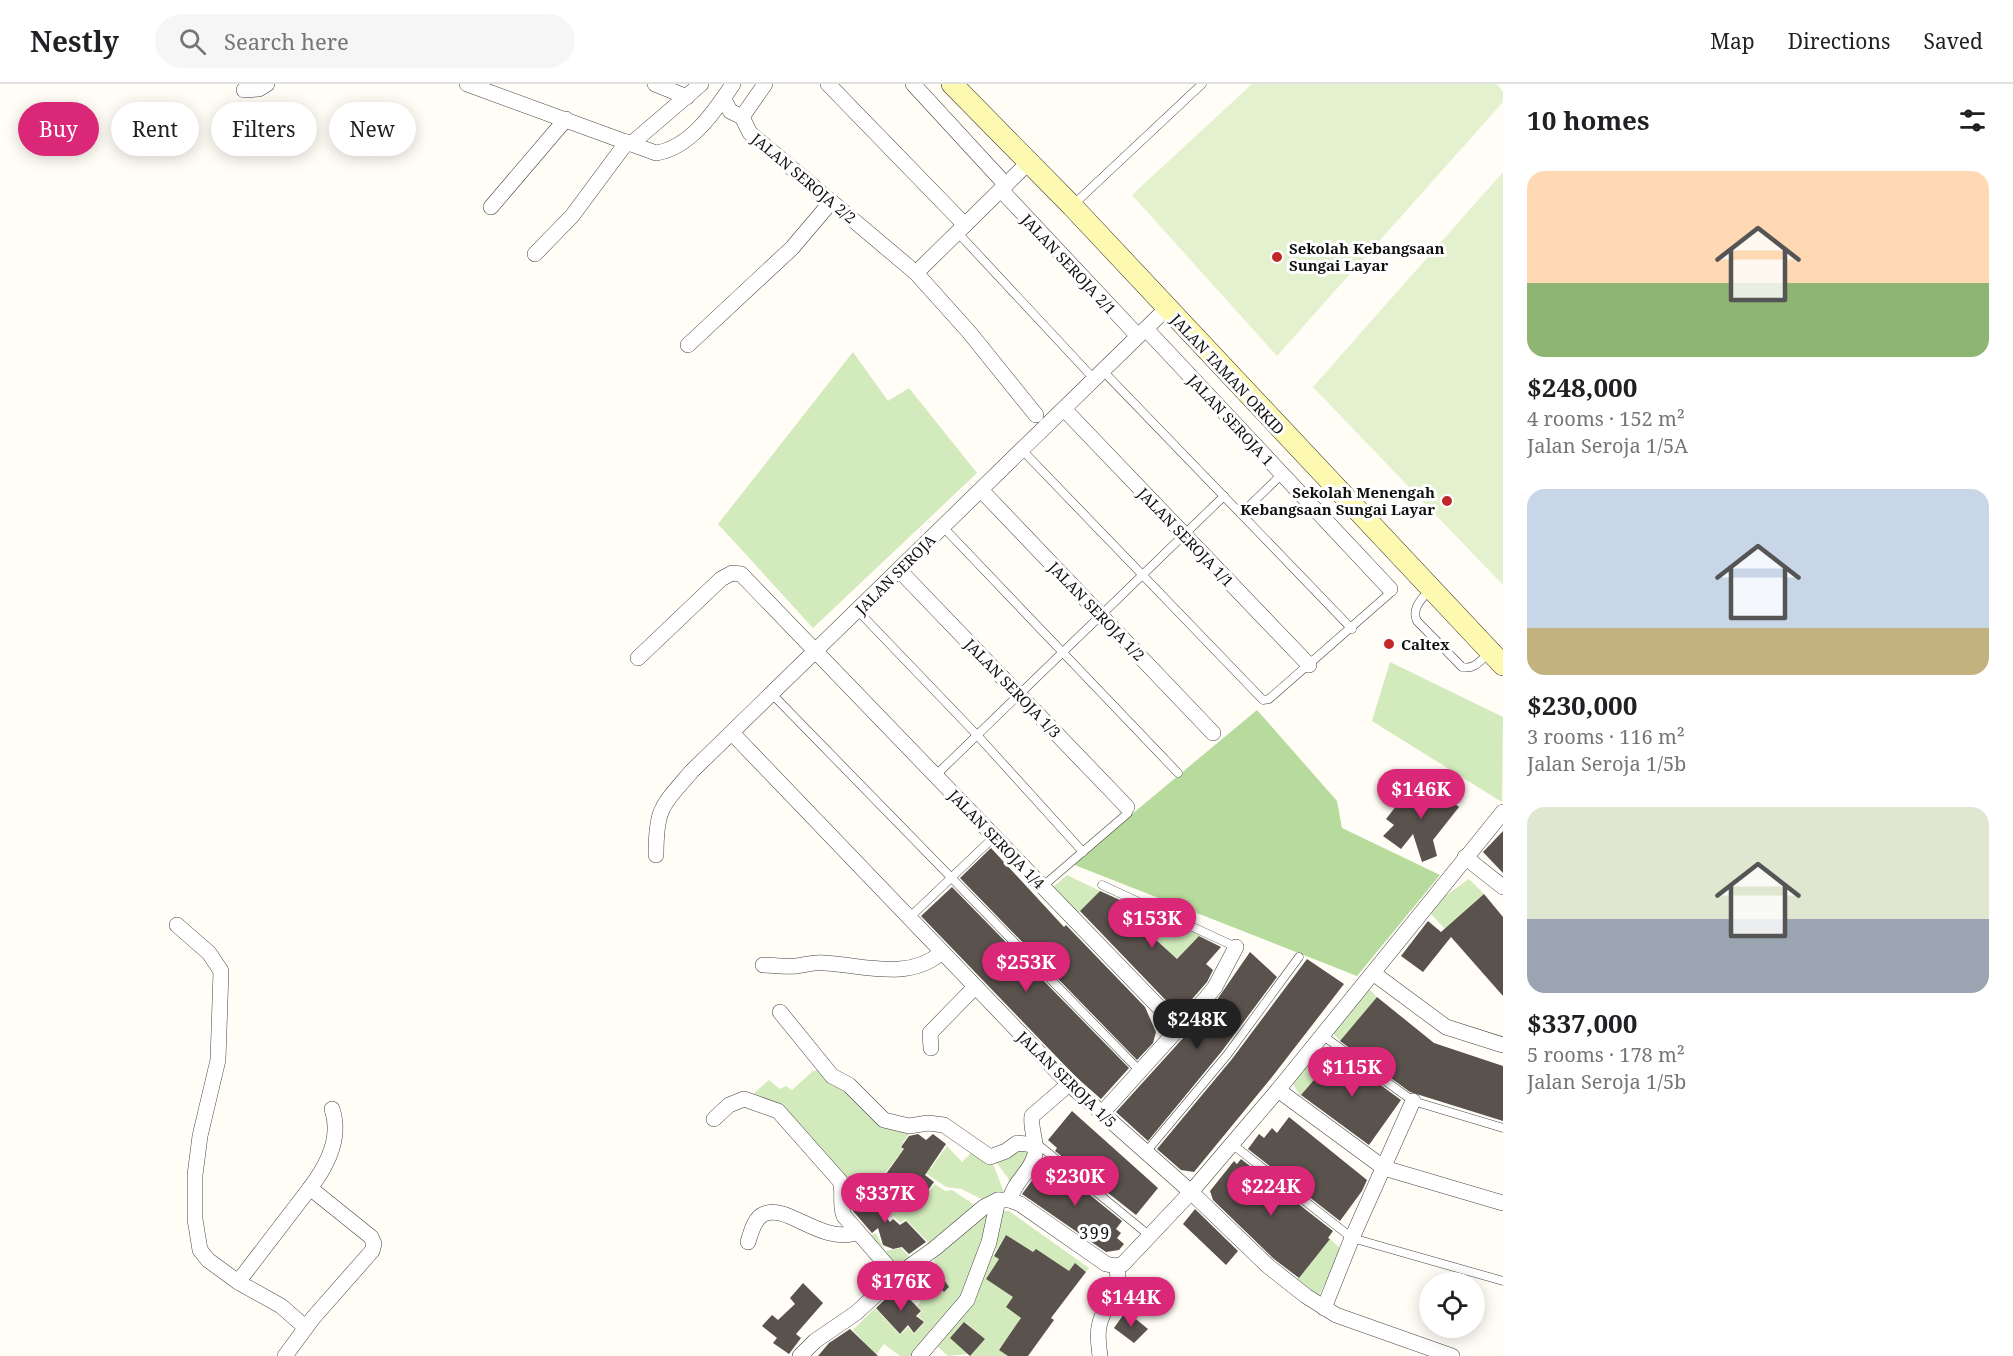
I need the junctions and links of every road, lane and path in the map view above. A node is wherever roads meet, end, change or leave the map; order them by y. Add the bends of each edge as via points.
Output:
1 (267, 84) edge
2 (655, 84) edge
3 (700, 84) edge
4 (765, 84) edge
5 (828, 84) edge
6 (913, 84) edge
7 (952, 84) edge
8 (1202, 84) edge
9 (478, 86) edge
10 (244, 90) dead end
11 (726, 90) edge
12 (687, 97) junction
13 (742, 117) junction
14 (566, 119) junction
15 (629, 143) junction
16 (1028, 163) junction
17 (1004, 188) junction
18 (831, 202) junction
19 (1072, 206) junction
20 (491, 207) dead end
21 (962, 229) junction
22 (536, 254) dead end
23 (916, 273) junction
24 (1166, 309) junction
25 (1142, 333) junction
26 (688, 345) dead end
27 (1099, 375) junction
28 (1064, 410) junction
29 (1036, 415) dead end
30 (1022, 450) junction
31 (1282, 474) junction
32 (981, 490) junction
33 (1224, 496) junction
34 (1241, 514) junction
35 (943, 527) junction
36 (1184, 535) junction
37 (899, 570) junction
38 (1143, 575) junction
39 (1390, 589) joint
40 (1431, 589) junction
41 (858, 611) junction
42 (1101, 615) junction
43 (1352, 629) junction
44 (816, 651) junction
45 (1062, 652) junction
46 (638, 658) dead end
47 (1496, 658) edge
48 (1309, 665) junction
49 (772, 694) junction
50 (1020, 694) junction
51 (732, 733) junction
52 (1213, 733) dead end
53 (977, 735) junction
54 (1178, 773) dead end
55 (936, 775) junction
56 (1127, 807) joint
57 (1503, 812) edge
58 (995, 836) junction
59 (1083, 852) junction
60 (656, 855) dead end
61 (1465, 857) junction
62 (951, 878) junction
63 (1102, 885) dead end
64 (1043, 886) junction
65 (1503, 887) edge
66 (909, 919) junction
67 (177, 925) dead end
68 (1236, 947) joint
69 (941, 952) junction
70 (1299, 957) dead end
71 (763, 964) dead end
72 (1373, 973) junction
73 (975, 987) junction
74 (780, 1012) dead end
75 (1179, 1028) junction
76 (1322, 1035) junction
77 (1503, 1045) edge
78 (931, 1048) dead end
79 (1139, 1070) junction
80 (1069, 1084) junction
81 (1278, 1090) junction
82 (1413, 1101) junction
83 (332, 1110) dead end
84 (1102, 1113) junction
85 (714, 1119) dead end
86 (1503, 1128) edge
87 (1035, 1143) junction
88 (1232, 1144) junction
89 (1146, 1152) junction
90 (1384, 1168) junction
91 (310, 1188) junction
92 (1191, 1192) junction
93 (1004, 1200) junction
94 (1503, 1203) edge
95 (858, 1232) junction
96 (1150, 1236) junction
97 (1352, 1238) junction
98 (748, 1242) dead end
99 (1116, 1266) junction
100 (896, 1276) junction
101 (1503, 1281) edge
102 (238, 1282) junction
103 (1324, 1308) junction
104 (305, 1327) junction
105 (285, 1356) edge
106 (800, 1356) edge
107 (919, 1356) edge
108 (1100, 1356) edge
109 (1452, 1356) edge

1 - 10 street
2 - 12 street
3 - 12 street
4 - 13 street
5 - 21 street
6 - 17 street, JALAN SEROJA 2/1
7 - 16 main road, JALAN TAMAN ORKID
8 - 19 lane
9 - 14 street, JALAN SEROJA 2/2
11 - 13 street, JALAN SEROJA 2/2 via 730,111
11 - 15 street, JALAN SEROJA 2/2 via 691,134 667,151 656,153
12 - 15 street
13 - 18 street, JALAN SEROJA 2/2 via 750,134
14 - 15 street, JALAN SEROJA 2/2
14 - 20 street
15 - 22 street via 572,216
16 - 17 street
16 - 19 main road, JALAN TAMAN ORKID
17 - 21 street
17 - 25 street, JALAN SEROJA 2/1
18 - 23 street, JALAN SEROJA 2/2
18 - 26 street via 792,248
19 - 24 main road, JALAN TAMAN ORKID
21 - 23 street
21 - 27 lane
23 - 29 street, JALAN SEROJA 2/2
24 - 25 street, JALAN SEROJA
24 - 40 main road, JALAN TAMAN ORKID
25 - 27 street, JALAN SEROJA
25 - 31 street, JALAN SEROJA 1
27 - 28 street, JALAN SEROJA
27 - 33 lane
28 - 30 street, JALAN SEROJA
28 - 36 street, JALAN SEROJA 1/1
30 - 32 street, JALAN SEROJA
30 - 38 lane
31 - 34 lane
31 - 39 street, JALAN SEROJA 1
32 - 35 street, JALAN SEROJA
32 - 42 street, JALAN SEROJA 1/2
33 - 34 lane
33 - 36 lane
34 - 43 lane
35 - 37 street, JALAN SEROJA
35 - 45 lane
36 - 38 lane
36 - 48 street, JALAN SEROJA 1/1
37 - 41 street, JALAN SEROJA
37 - 50 street, JALAN SEROJA 1/3
38 - 42 lane
38 - 48 lane via 1263,700
39 - 43 lane
40 - 47 main road, JALAN TAMAN ORKID
40 - 47 lane via 1415,608 1417,621 1462,667
41 - 44 street, JALAN SEROJA
41 - 53 lane
42 - 45 lane
42 - 52 street, JALAN SEROJA 1/2
43 - 48 lane
44 - 46 street, JALAN SEROJA 1/4 via 749,580 732,573
44 - 49 street, JALAN SEROJA
44 - 55 street, JALAN SEROJA 1/4
45 - 50 lane
45 - 54 lane
49 - 51 street, JALAN SEROJA
49 - 62 lane
50 - 53 lane
50 - 56 street, JALAN SEROJA 1/3
51 - 60 street, JALAN SEROJA via 692,771 661,810 656,825
51 - 66 street, JALAN SEROJA 1/5
53 - 55 lane
53 - 59 lane
55 - 58 street, JALAN SEROJA 1/4
56 - 59 lane via 1128,813
57 - 61 street
58 - 62 lane
58 - 64 street, JALAN SEROJA 1/4
59 - 64 lane
61 - 65 street
61 - 72 street
62 - 66 lane
62 - 79 lane
63 - 68 lane
64 - 75 street, JALAN SEROJA 1/4
66 - 69 street, JALAN SEROJA 1/5
67 - 102 street via 210,953 221,971 220,1043 196,1159 195,1219 203,1255
68 - 75 street via 1215,987
69 - 71 street via 929,963 905,969 823,963
69 - 73 street, JALAN SEROJA 1/5
70 - 89 lane via 1227,1055
72 - 76 street
72 - 77 street via 1446,1027
73 - 78 street via 930,1033
73 - 80 street, JALAN SEROJA 1/5
74 - 87 street via 832,1076 849,1085 884,1120 909,1126 944,1125 990,1157 1017,1143
75 - 79 street
76 - 81 street
76 - 82 lane
79 - 84 street
80 - 84 street, JALAN SEROJA 1/5
80 - 87 street via 1032,1116
81 - 88 street
81 - 90 street
82 - 86 lane
82 - 90 street
83 - 91 street via 334,1145
84 - 89 street, JALAN SEROJA 1/5
85 - 95 street via 729,1105 744,1099 778,1111 840,1180 841,1209
87 - 93 street via 1032,1162
87 - 96 lane
88 - 92 street
88 - 97 lane
89 - 92 street, JALAN SEROJA 1/5
90 - 94 street
90 - 97 street
91 - 102 street
91 - 104 street via 371,1237 374,1245
92 - 96 street
92 - 103 street, JALAN SEROJA 1/5 via 1268,1266
93 - 99 street via 1020,1203 1106,1264
93 - 100 street via 984,1207
93 - 107 street via 967,1300
95 - 98 street via 836,1236 776,1212 764,1213
95 - 100 street
96 - 99 street via 1123,1264
97 - 101 lane
97 - 103 street
99 - 108 street via 1117,1286 1098,1328
100 - 106 street
102 - 104 street via 280,1306
103 - 109 street, JALAN SEROJA 1/5
104 - 105 street

